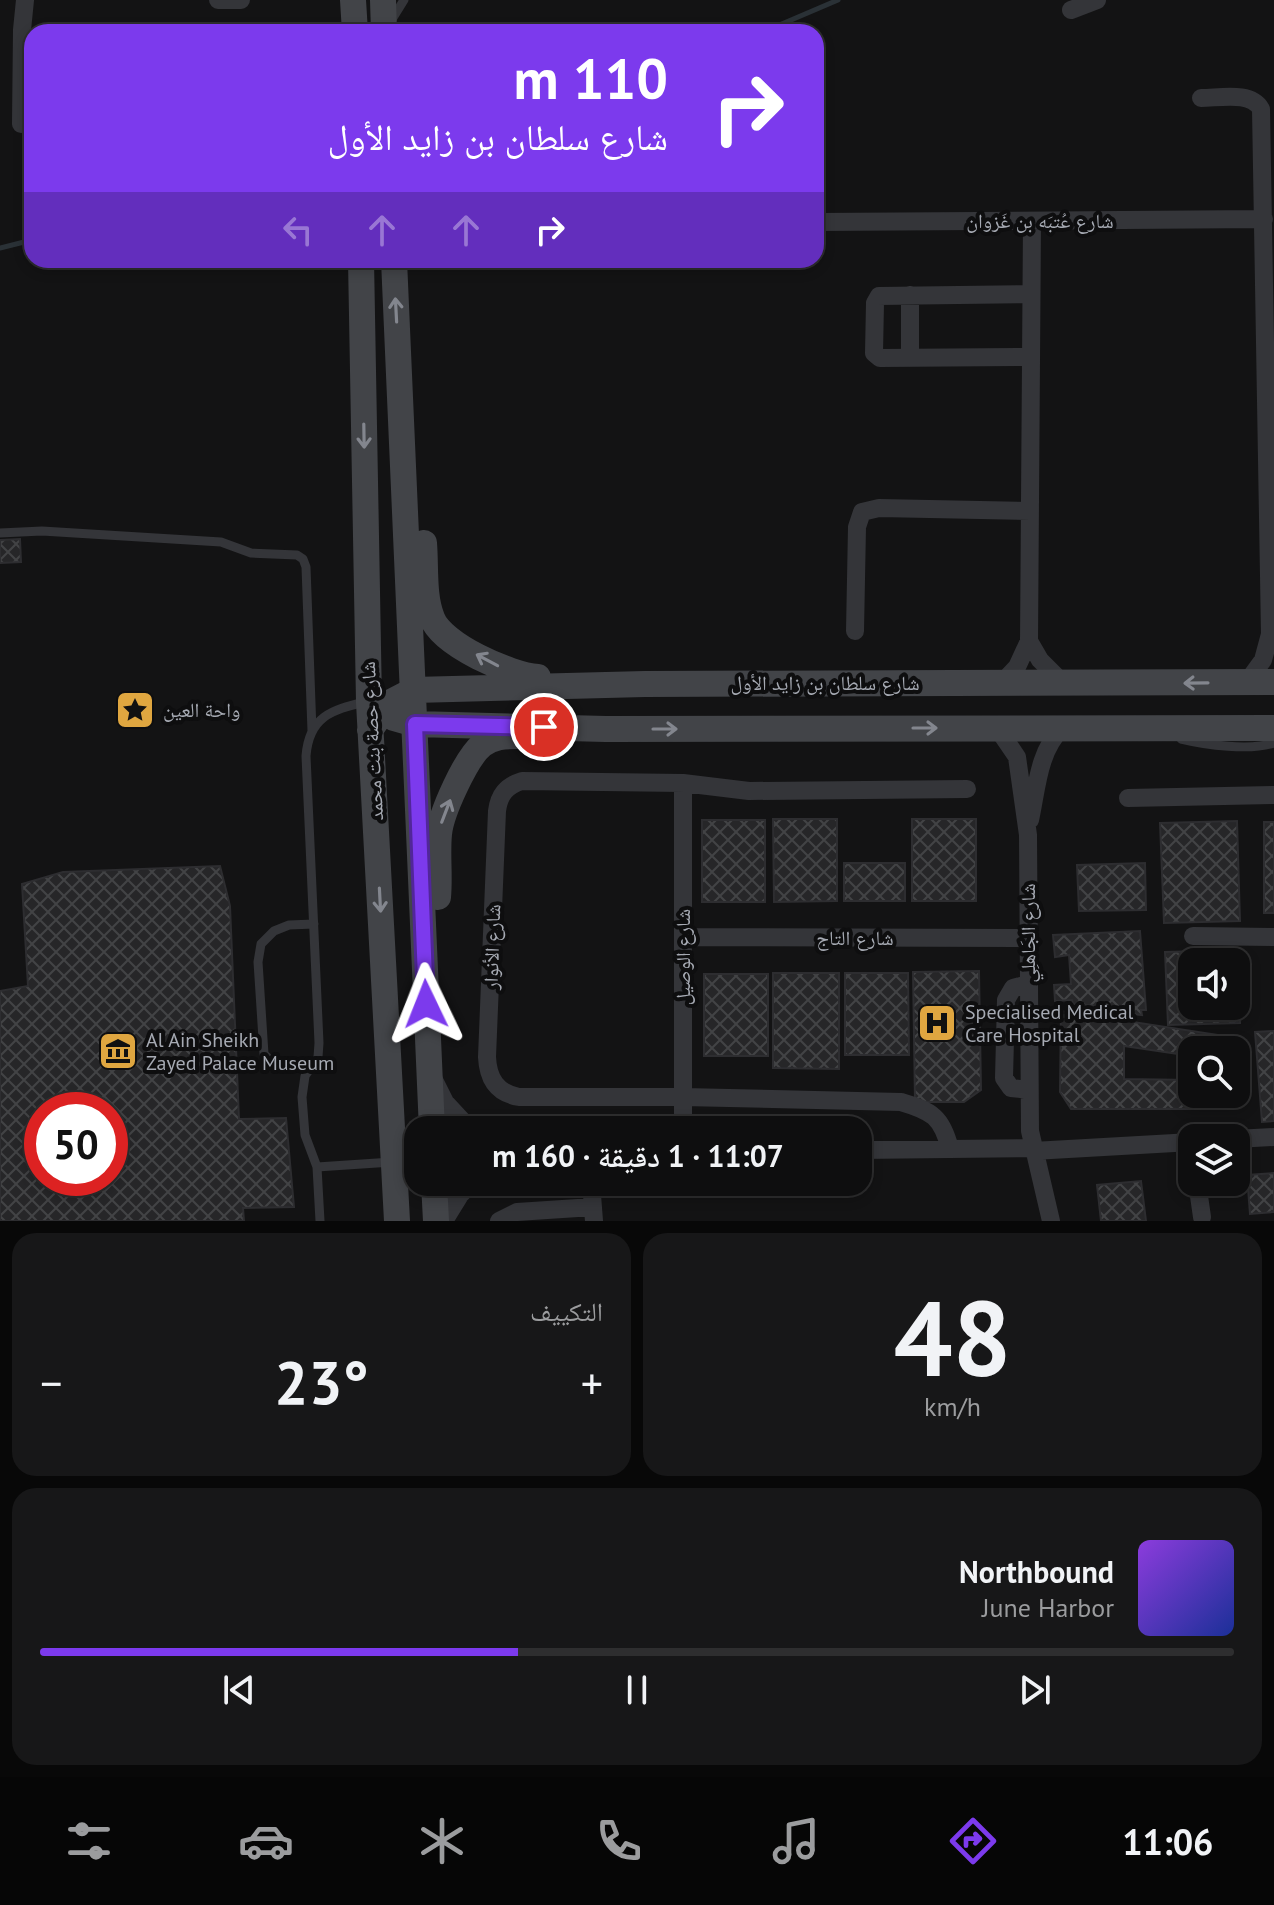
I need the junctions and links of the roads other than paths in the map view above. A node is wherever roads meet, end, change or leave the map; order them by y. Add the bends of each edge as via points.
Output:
1 (25, 0) edge
2 (218, 0) edge
3 (241, 0) edge
4 (353, 0) edge
5 (383, 0) edge
6 (404, 0) edge
7 (1097, 0) edge
8 (1071, 10) dead end
9 (354, 24) edge
10 (384, 24) edge
11 (390, 24) edge
12 (1201, 98) dead end
13 (21, 124) dead end
14 (1264, 219) junction
15 (824, 222) edge
16 (1032, 222) junction
17 (361, 268) edge
18 (394, 268) edge
19 (1031, 294) junction
20 (910, 295) junction
21 (1031, 357) junction
22 (910, 358) junction
23 (404, 482) junction
24 (1030, 511) junction
25 (0, 533) edge
26 (855, 631) dead end
27 (1272, 633) edge
28 (1029, 641) junction
29 (1003, 682) junction
30 (1062, 682) junction
31 (1247, 682) junction
32 (1274, 682) edge
33 (645, 684) junction
34 (414, 690) junction
35 (374, 714) junction
36 (415, 724) junction
37 (991, 728) junction
38 (1062, 728) junction
39 (1156, 728) junction
40 (1274, 728) edge
41 (606, 729) junction
42 (312, 731) junction
43 (1274, 743) edge
44 (683, 783) junction
45 (967, 789) dead end
46 (1274, 795) edge
47 (1128, 798) dead end
48 (1028, 835) junction
49 (314, 924) junction
50 (1193, 936) dead end
51 (683, 937) junction
52 (1274, 937) edge
53 (1027, 938) junction
54 (424, 942) junction
55 (312, 1065) junction
56 (429, 1065) junction
57 (683, 1097) junction
58 (431, 1116) edge
59 (458, 1116) edge
60 (683, 1116) edge
61 (1274, 1137) edge
62 (1250, 1138) edge
63 (1178, 1143) edge
64 (950, 1149) junction
65 (872, 1150) edge
66 (1033, 1150) junction
67 (392, 1162) junction
68 (317, 1167) junction
69 (435, 1196) edge
70 (459, 1196) edge
71 (1199, 1196) edge
72 (593, 1214) edge
73 (1202, 1217) dead end
74 (320, 1221) edge
75 (397, 1221) edge
76 (436, 1221) edge
77 (444, 1221) edge
78 (499, 1221) edge
79 (1051, 1221) edge

1 - 13 street
2 - 3 street
4 - 9 main road
5 - 10 main road
6 - 11 lane
7 - 8 street
12 - 14 street via 1250,98 1259,105
14 - 16 street, شارع عُتبَه بن غَزوان
14 - 27 street
15 - 16 street, شارع عُتبَه بن غَزوان
16 - 19 street
17 -> 35 main road, شارع حصة بنت محمد
23 -> 18 main road
19 - 20 street
19 - 21 street
20 - 22 street
20 - 22 street via 879,296 874,316 875,355
21 - 22 street
21 - 24 street
33 -> 23 main road via 521,674 445,637 432,618 422,532
23 - 34 main road
24 - 26 street via 862,512 857,527
24 - 28 street
25 - 42 lane via 221,542 251,553 297,555 306,567
27 - 31 street via 1263,660
28 - 29 street
28 - 30 street
29 - 30 main road, شارع سلطان بن زايد الأول
29 - 33 main road, شارع سلطان بن زايد الأول
31 -> 30 main road, شارع سلطان بن زايد الأول
31 - 32 main road, شارع سلطان بن زايد الأول
33 - 34 main road, شارع سلطان بن زايد الأول
34 - 35 main road
34 - 36 main road
35 - 36 main road
35 - 42 lane via 334,710
35 -> 67 main road, شارع حصة بنت محمد
36 - 41 main road
36 - 54 main road
37 - 38 main road
41 -> 37 main road
37 - 48 street, شارع الجَاهلِي via 1017,757
38 - 39 main road
38 - 48 street, شارع الجَاهلِي via 1043,758
39 - 40 main road
39 - 43 lane via 1203,743
54 -> 41 main road via 438,893 441,824 473,754 500,737 562,738
42 - 49 lane via 306,756
44 - 45 street, شارع الأنوار via 749,791
44 - 51 street, شارع الوصيل
44 - 57 street, شارع الأنوار via 522,781 501,795 487,1057 493,1082 519,1097
46 - 47 street
48 - 53 street, شارع الجَاهلِي
49 - 55 lane via 319,1043
49 - 55 lane via 274,931 261,944 258,962 264,1054 286,1066
50 - 52 street
51 - 53 street, شارع التاج
51 - 57 street, شارع الوصيل
53 - 66 street, شارع الجَاهلِي
54 - 56 main road
55 - 68 lane via 302,1097 305,1135
56 - 58 main road
56 - 59 street via 445,1102
57 - 60 street, شارع الوصيل
57 - 64 street, شارع الأنوار via 901,1102 942,1123
61 - 62 street
63 - 66 street
64 - 65 street
64 - 66 street
66 - 79 street, شارع الجَاهلِي
67 - 68 lane
67 - 75 main road, شارع حصة بنت محمد
68 - 74 lane
69 - 76 main road
70 - 77 street
71 - 73 street
72 - 78 street via 517,1212

